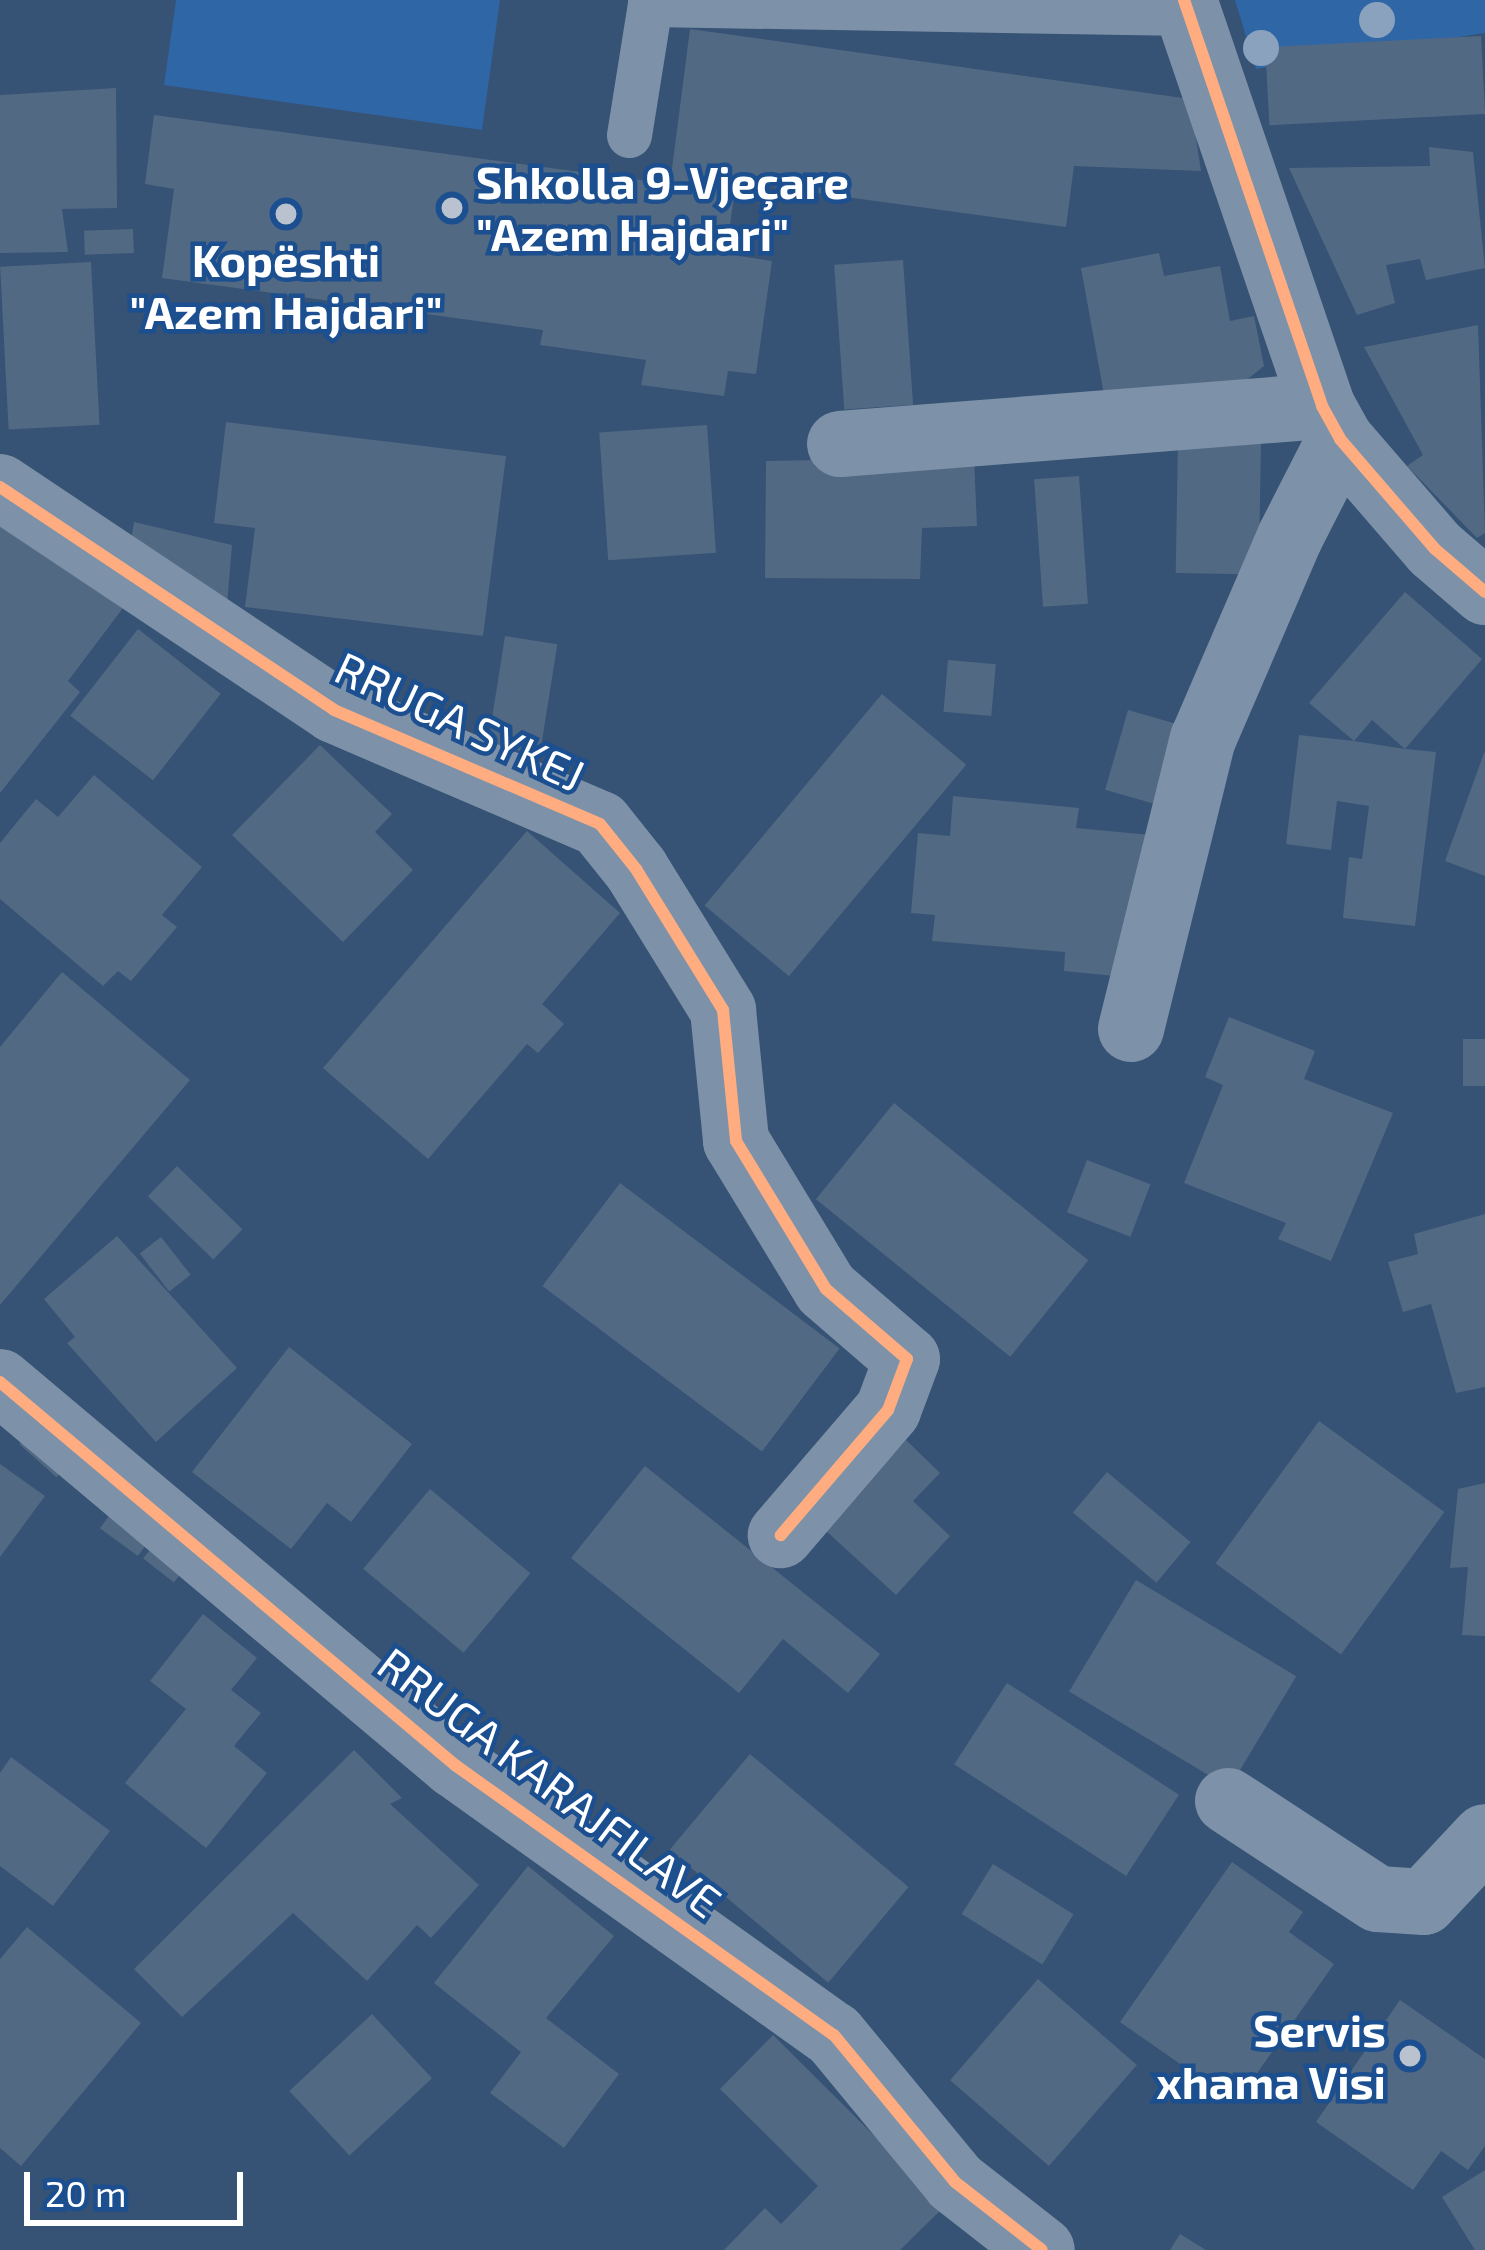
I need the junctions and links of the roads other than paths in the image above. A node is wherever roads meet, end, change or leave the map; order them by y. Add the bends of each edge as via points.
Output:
1 (1186, 7) edge
2 (629, 135) dead end
3 (1331, 423) junction
4 (840, 444) dead end
5 (0, 487) edge
6 (1485, 592) edge
7 (1131, 1029) dead end
8 (0, 1382) edge
9 (781, 1535) dead end
10 (1228, 1801) dead end
11 (1485, 1837) edge
12 (1042, 2250) edge

1 - 2 lane via 650,4
1 - 3 street
3 - 4 street
3 - 6 street via 1436,550
3 - 7 street via 1203,739
5 - 9 street, RRUGA SYKEJ via 334,710 599,824 636,869 723,1010 736,1141 826,1289 908,1359 888,1410
8 - 12 street, RRUGA KARAJFILAVE via 455,1765 834,2035 955,2182
10 - 11 street via 1378,1899 1424,1902

